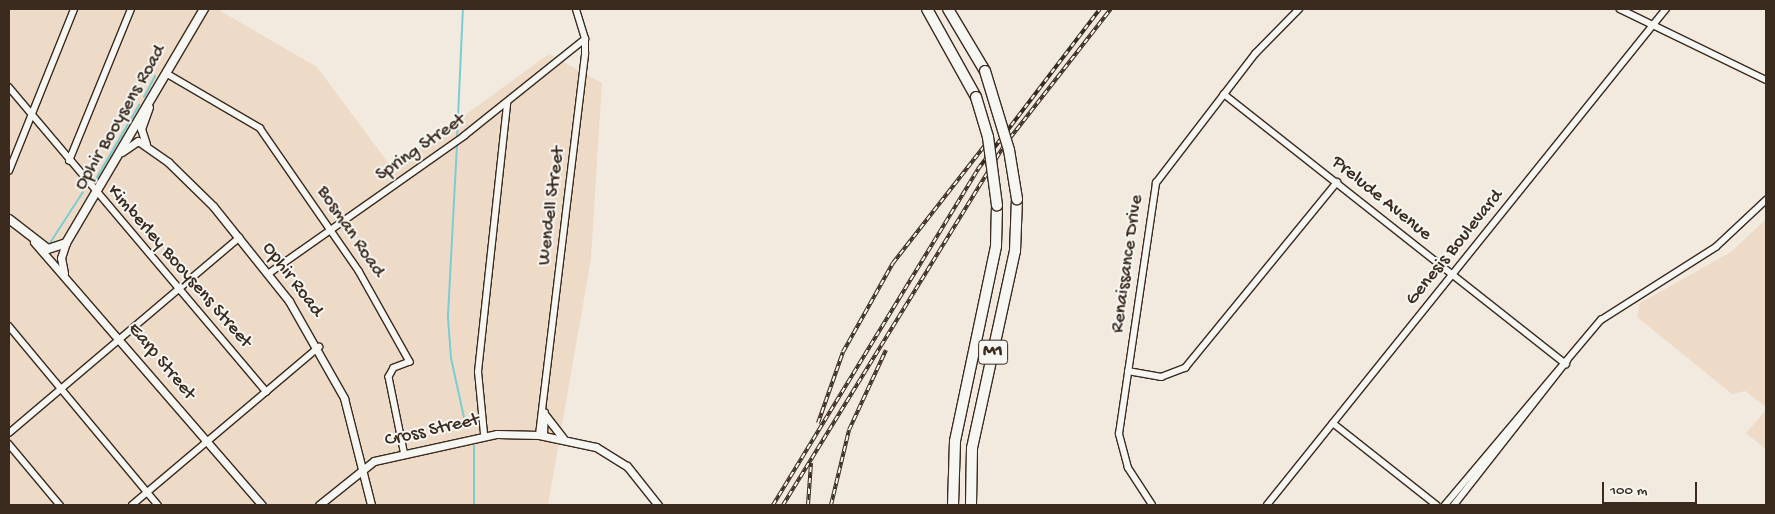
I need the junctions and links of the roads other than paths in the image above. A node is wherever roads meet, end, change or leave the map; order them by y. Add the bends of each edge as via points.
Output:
1 (74, 9) edge
2 (131, 9) edge
3 (204, 9) edge
4 (576, 9) edge
5 (927, 9) edge
6 (948, 9) edge
7 (1299, 9) edge
8 (1620, 9) edge
9 (1666, 9) edge
10 (1650, 27) junction
11 (585, 39) junction
12 (166, 74) junction
13 (1766, 80) edge
14 (9, 87) edge
15 (1224, 94) junction
16 (152, 98) junction
17 (507, 104) junction
18 (31, 114) junction
19 (146, 144) junction
20 (115, 158) junction
21 (69, 161) junction
22 (9, 171) edge
23 (1337, 182) junction
24 (96, 194) junction
25 (1766, 200) edge
26 (9, 220) edge
27 (331, 229) junction
28 (239, 238) junction
29 (34, 242) junction
30 (66, 243) junction
31 (268, 274) junction
32 (1452, 276) junction
33 (66, 278) junction
34 (179, 290) junction
35 (9, 326) edge
36 (120, 340) junction
37 (319, 347) junction
38 (1564, 363) junction
39 (1128, 371) junction
40 (547, 376) junction
41 (62, 389) junction
42 (267, 392) junction
43 (1532, 403) junction
44 (545, 415) junction
45 (1333, 423) junction
46 (9, 433) edge
47 (481, 434) junction
48 (542, 435) junction
49 (563, 438) junction
50 (207, 442) junction
51 (9, 444) edge
52 (404, 451) junction
53 (363, 466) junction
54 (147, 492) junction
55 (1459, 498) junction
56 (60, 505) edge
57 (132, 505) edge
58 (158, 505) edge
59 (262, 505) edge
60 (319, 505) edge
61 (371, 505) edge
62 (658, 505) edge
63 (953, 505) edge
64 (971, 505) edge
65 (1152, 505) edge
66 (1267, 505) edge
67 (1437, 505) edge
68 (1445, 505) edge
69 (1454, 505) edge
70 (1458, 505) edge

1 - 18 street
2 - 21 street
3 - 12 main road, Ophir Booysens Road
4 - 11 street
5 - 63 highway, M1, bridge via 976,97 988,136 997,205 996,246 955,441
6 - 64 highway, M1, bridge via 985,71 1009,150 1017,199 1015,251 972,448
7 - 15 street, Renaissance Drive
8 - 10 street
9 - 10 street, Genesis Boulevard
10 - 13 street
10 - 32 street, Genesis Boulevard
11 - 17 street, Spring Street
11 - 40 street, Wendell Street
12 - 16 main road, Ophir Booysens Road
12 - 27 street, Bosman Road via 260,128
14 - 18 street, Kimberley Booysens Street
15 - 23 street, Prelude Avenue
15 - 39 street, Renaissance Drive via 1156,183
16 - 19 street via 141,129
16 - 20 main road, Ophir Booysens Road
17 - 27 street, Spring Street
17 - 47 street via 477,386
18 - 21 street, Kimberley Booysens Street
18 - 22 street
19 - 20 street via 132,142
19 - 28 street, Ophir Road via 195,188
20 - 24 main road, Ophir Booysens Road
21 - 24 street, Kimberley Booysens Street
23 - 32 street, Prelude Avenue
23 - 39 street via 1185,368 1161,377
24 - 30 main road, Ophir Booysens Road
24 - 34 street, Kimberley Booysens Street
25 - 38 street via 1716,247 1612,311
26 - 29 main road
27 - 31 street, Spring Street
27 - 52 street, Bosman Road via 384,311 410,362 394,368 389,377
28 - 31 street, Ophir Road
28 - 34 street
29 - 30 main road via 52,250
29 - 33 street, Earp Street
30 - 33 street via 61,261
31 - 37 street, Ophir Road
32 - 38 street, Prelude Avenue
32 - 45 street, Genesis Boulevard
33 - 36 street, Earp Street
34 - 36 street
34 - 42 street, Kimberley Booysens Street
35 - 41 street
36 - 41 street
36 - 50 street, Earp Street
37 - 42 street
37 - 53 street, Ophir Road via 349,411
38 - 43 street
39 - 65 street, Renaissance Drive via 1119,434 1122,452
40 - 44 street, Wendell Street
40 - 48 street, Wendell Street
41 - 46 street
41 - 54 street
42 - 50 street
43 - 55 street
43 - 68 street
44 - 48 street, Wendell Street
44 - 49 street
45 - 66 street, Genesis Boulevard
45 - 67 street
47 - 48 street, Cross Street
47 - 52 street, Cross Street
48 - 49 street, Cross Street
49 - 62 street, Cross Street via 596,447 617,458 644,483
50 - 54 street
50 - 59 street, Earp Street
51 - 56 street
52 - 53 street, Cross Street
53 - 60 street
53 - 61 street, Ophir Road
54 - 57 street
54 - 58 street
55 - 69 street
55 - 70 street

